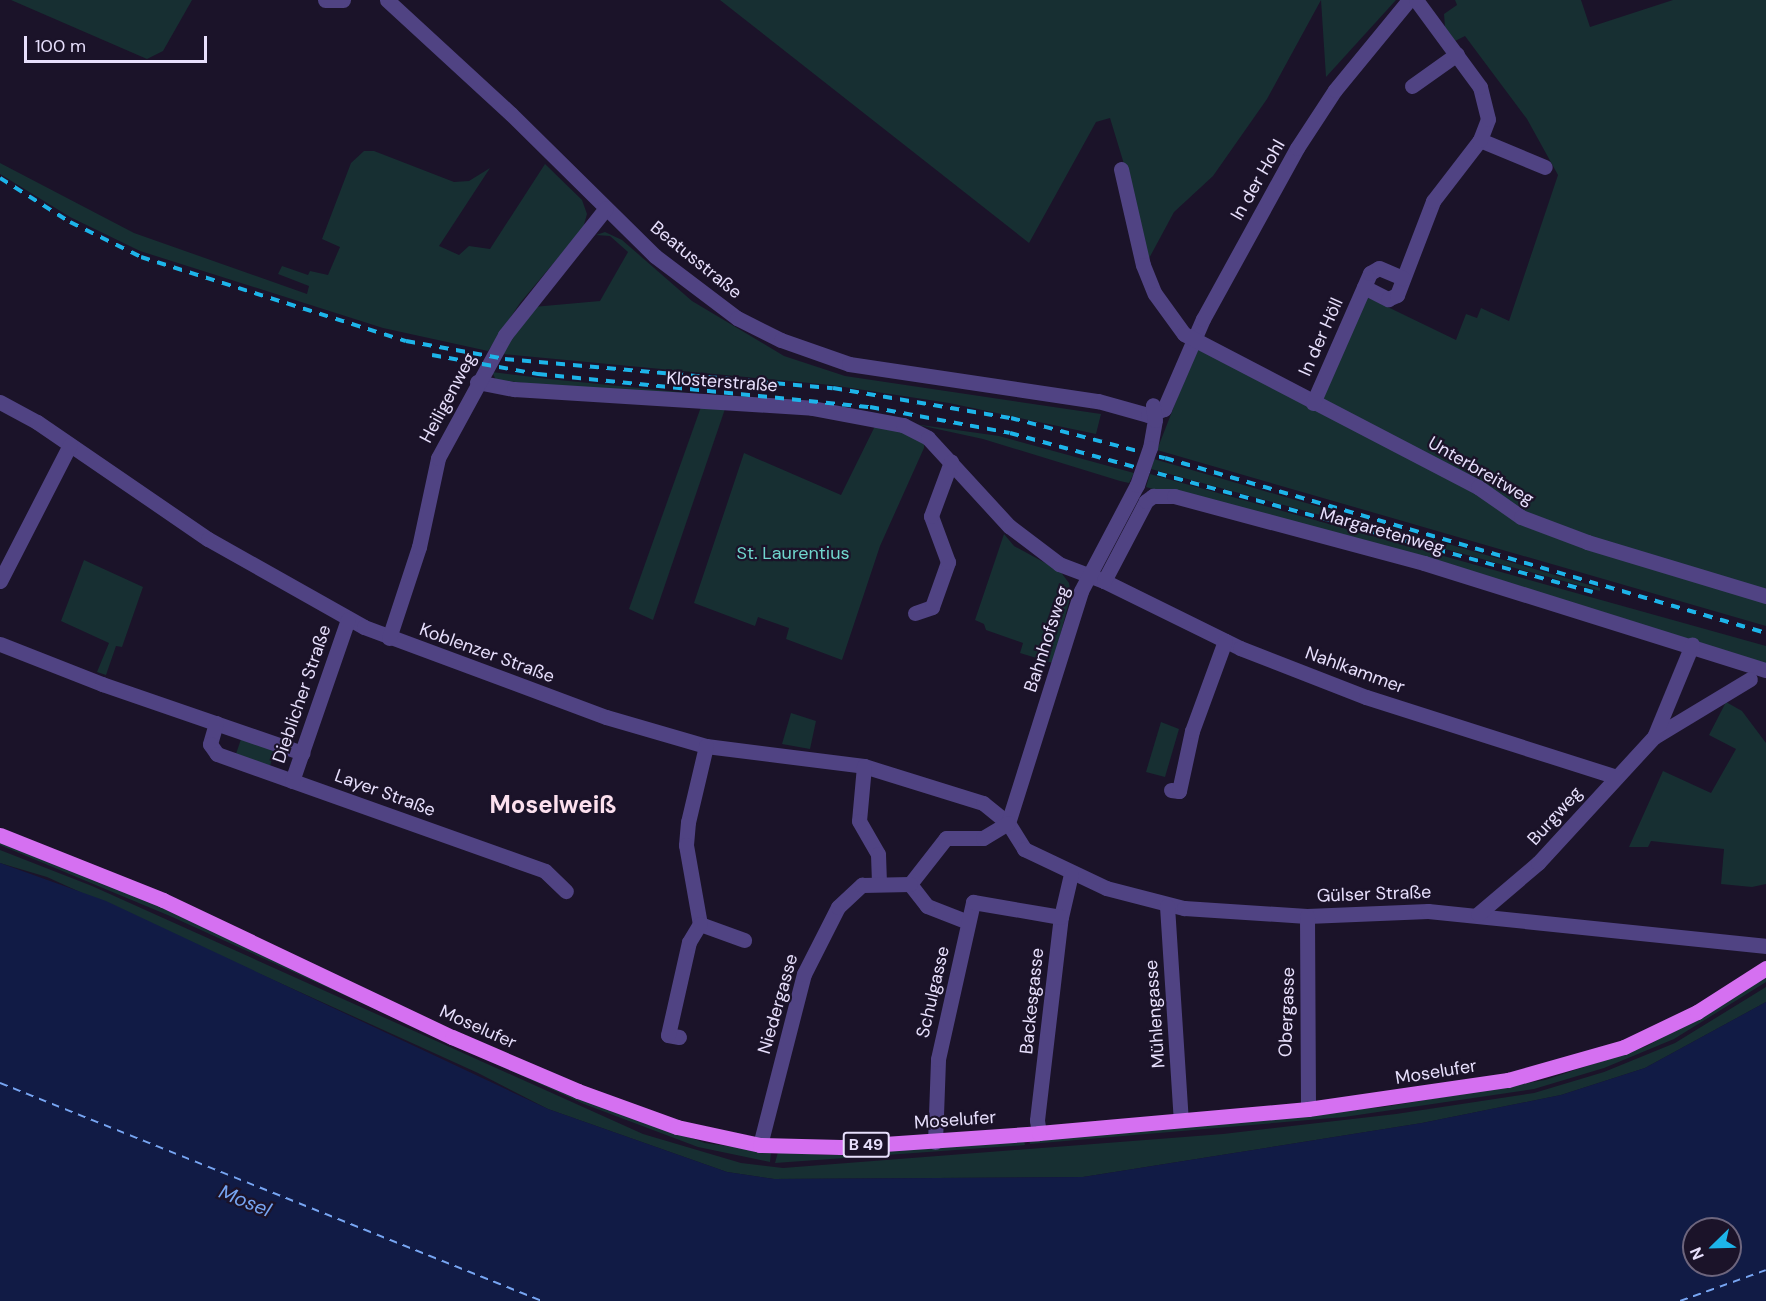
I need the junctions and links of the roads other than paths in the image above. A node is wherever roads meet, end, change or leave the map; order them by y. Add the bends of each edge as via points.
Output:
1 (325, 0) edge
2 (343, 0) edge
3 (387, 0) edge
4 (1409, 0) edge
5 (1416, 0) edge
6 (1457, 54) junction
7 (1412, 86) dead end
8 (1480, 140) junction
9 (1545, 167) dead end
10 (1121, 169) dead end
11 (606, 208) junction
12 (1403, 278) junction
13 (1364, 287) junction
14 (1193, 339) junction
15 (477, 382) junction
16 (0, 402) edge
17 (1313, 403) junction
18 (1154, 410) junction
19 (70, 445) junction
20 (951, 462) junction
21 (1089, 576) junction
22 (0, 581) edge
23 (1104, 581) junction
24 (1766, 596) edge
25 (915, 613) dead end
26 (348, 620) junction
27 (389, 638) junction
28 (1225, 640) junction
29 (0, 644) edge
30 (1692, 645) junction
31 (1766, 670) edge
32 (1750, 679) dead end
33 (216, 723) junction
34 (1654, 737) junction
35 (706, 746) junction
36 (302, 753) junction
37 (864, 766) junction
38 (1616, 777) junction
39 (292, 781) junction
40 (1171, 790) dead end
41 (1008, 823) junction
42 (0, 835) edge
43 (1071, 874) junction
44 (879, 884) junction
45 (910, 884) junction
46 (566, 891) dead end
47 (1167, 906) junction
48 (1478, 914) junction
49 (1061, 916) junction
50 (1306, 916) junction
51 (968, 922) junction
52 (700, 924) junction
53 (744, 940) dead end
54 (1766, 946) edge
55 (1766, 968) edge
56 (679, 1037) dead end
57 (1308, 1109) junction
58 (1181, 1119) junction
59 (1039, 1133) junction
60 (935, 1142) junction
61 (760, 1145) junction

1 - 2 street
3 - 11 street, Beatusstraße
4 - 14 street, In der Hohl via 1335,90 1297,148
5 - 6 street, In der Höll
6 - 7 street
6 - 8 street, In der Höll via 1487,104 1488,119
8 - 9 street
8 - 12 street, In der Höll via 1436,195
10 - 14 street, Unterbreitweg via 1150,285 1182,332
11 - 15 street, Heiligenweg via 526,304
11 - 18 street, Beatusstraße via 655,256 706,297 737,318 800,348 873,369 1098,401 1118,398
12 - 13 street, In der Höll via 1379,268 1370,273
12 - 13 street, In der Höll via 1397,295 1391,299
13 - 17 street, In der Höll
14 - 17 street, Unterbreitweg
14 - 18 street, In der Hohl via 1169,396
15 - 20 street, Klosterstraße via 504,388 812,408 903,425 928,438
15 - 27 street, Heiligenweg via 438,458 419,547
16 - 19 street, Koblenzer Straße
17 - 24 street, Unterbreitweg via 1478,487 1521,518
18 - 21 street, Bahnhofsweg, bridge via 1150,448 1137,485
19 - 22 street
19 - 26 street, Koblenzer Straße via 207,539
20 - 21 street, Klosterstraße via 1010,526 1044,555
20 - 25 street via 932,516 948,562 932,607
21 - 23 street, Nahlkammer
21 - 41 street, Bahnhofsweg
23 - 28 street, Nahlkammer
23 - 30 street, Margaretenweg via 1143,506 1153,496 1166,495 1363,546
26 - 27 street, Koblenzer Straße
26 - 36 street, Dieblicher Straße
27 - 35 street, Koblenzer Straße via 606,717
28 - 38 street, Nahlkammer via 1366,697
28 - 40 street via 1192,731 1179,791
29 - 33 street
30 - 31 street
30 - 34 street, Burgweg
32 - 34 street, Burgweg via 1728,696
33 - 36 street
33 - 39 street, Layer Straße via 210,744 213,752
34 - 38 street, Burgweg
35 - 37 street, Koblenzer Straße
35 - 52 street via 686,845
36 - 39 street, Dieblicher Straße
37 - 41 street, Koblenzer Straße via 983,803
37 - 44 street via 859,821 878,854
38 - 48 street, Burgweg via 1530,872
39 - 46 street, Layer Straße via 545,871
41 - 43 street, Gülser Straße via 1024,849
41 - 45 street via 983,838 946,838
42 - 61 main road, Moselufer / B 49 via 163,900 452,1037 568,1086 677,1127
43 - 47 street, Gülser Straße
43 - 49 street, Backesgasse
44 - 45 street
44 - 61 street, Niedergasse via 862,885 846,896 813,953
45 - 51 street via 927,906
47 - 50 street, Gülser Straße
47 - 58 street, Mühlengasse
48 - 50 street, Gülser Straße via 1428,911
48 - 54 street, Gülser Straße
49 - 51 street via 1010,911 973,902
49 - 59 street, Backesgasse via 1037,1120
50 - 57 street, Obergasse
51 - 60 street, Schulgasse via 938,1059
52 - 53 street
52 - 56 street via 689,942 668,1035
55 - 57 main road, Moselufer / B 49 via 1663,1030 1584,1061 1463,1088
57 - 58 main road, Moselufer / B 49
58 - 59 main road, Moselufer / B 49
59 - 60 main road, Moselufer / B 49
60 - 61 main road, Moselufer / B 49 via 800,1148

